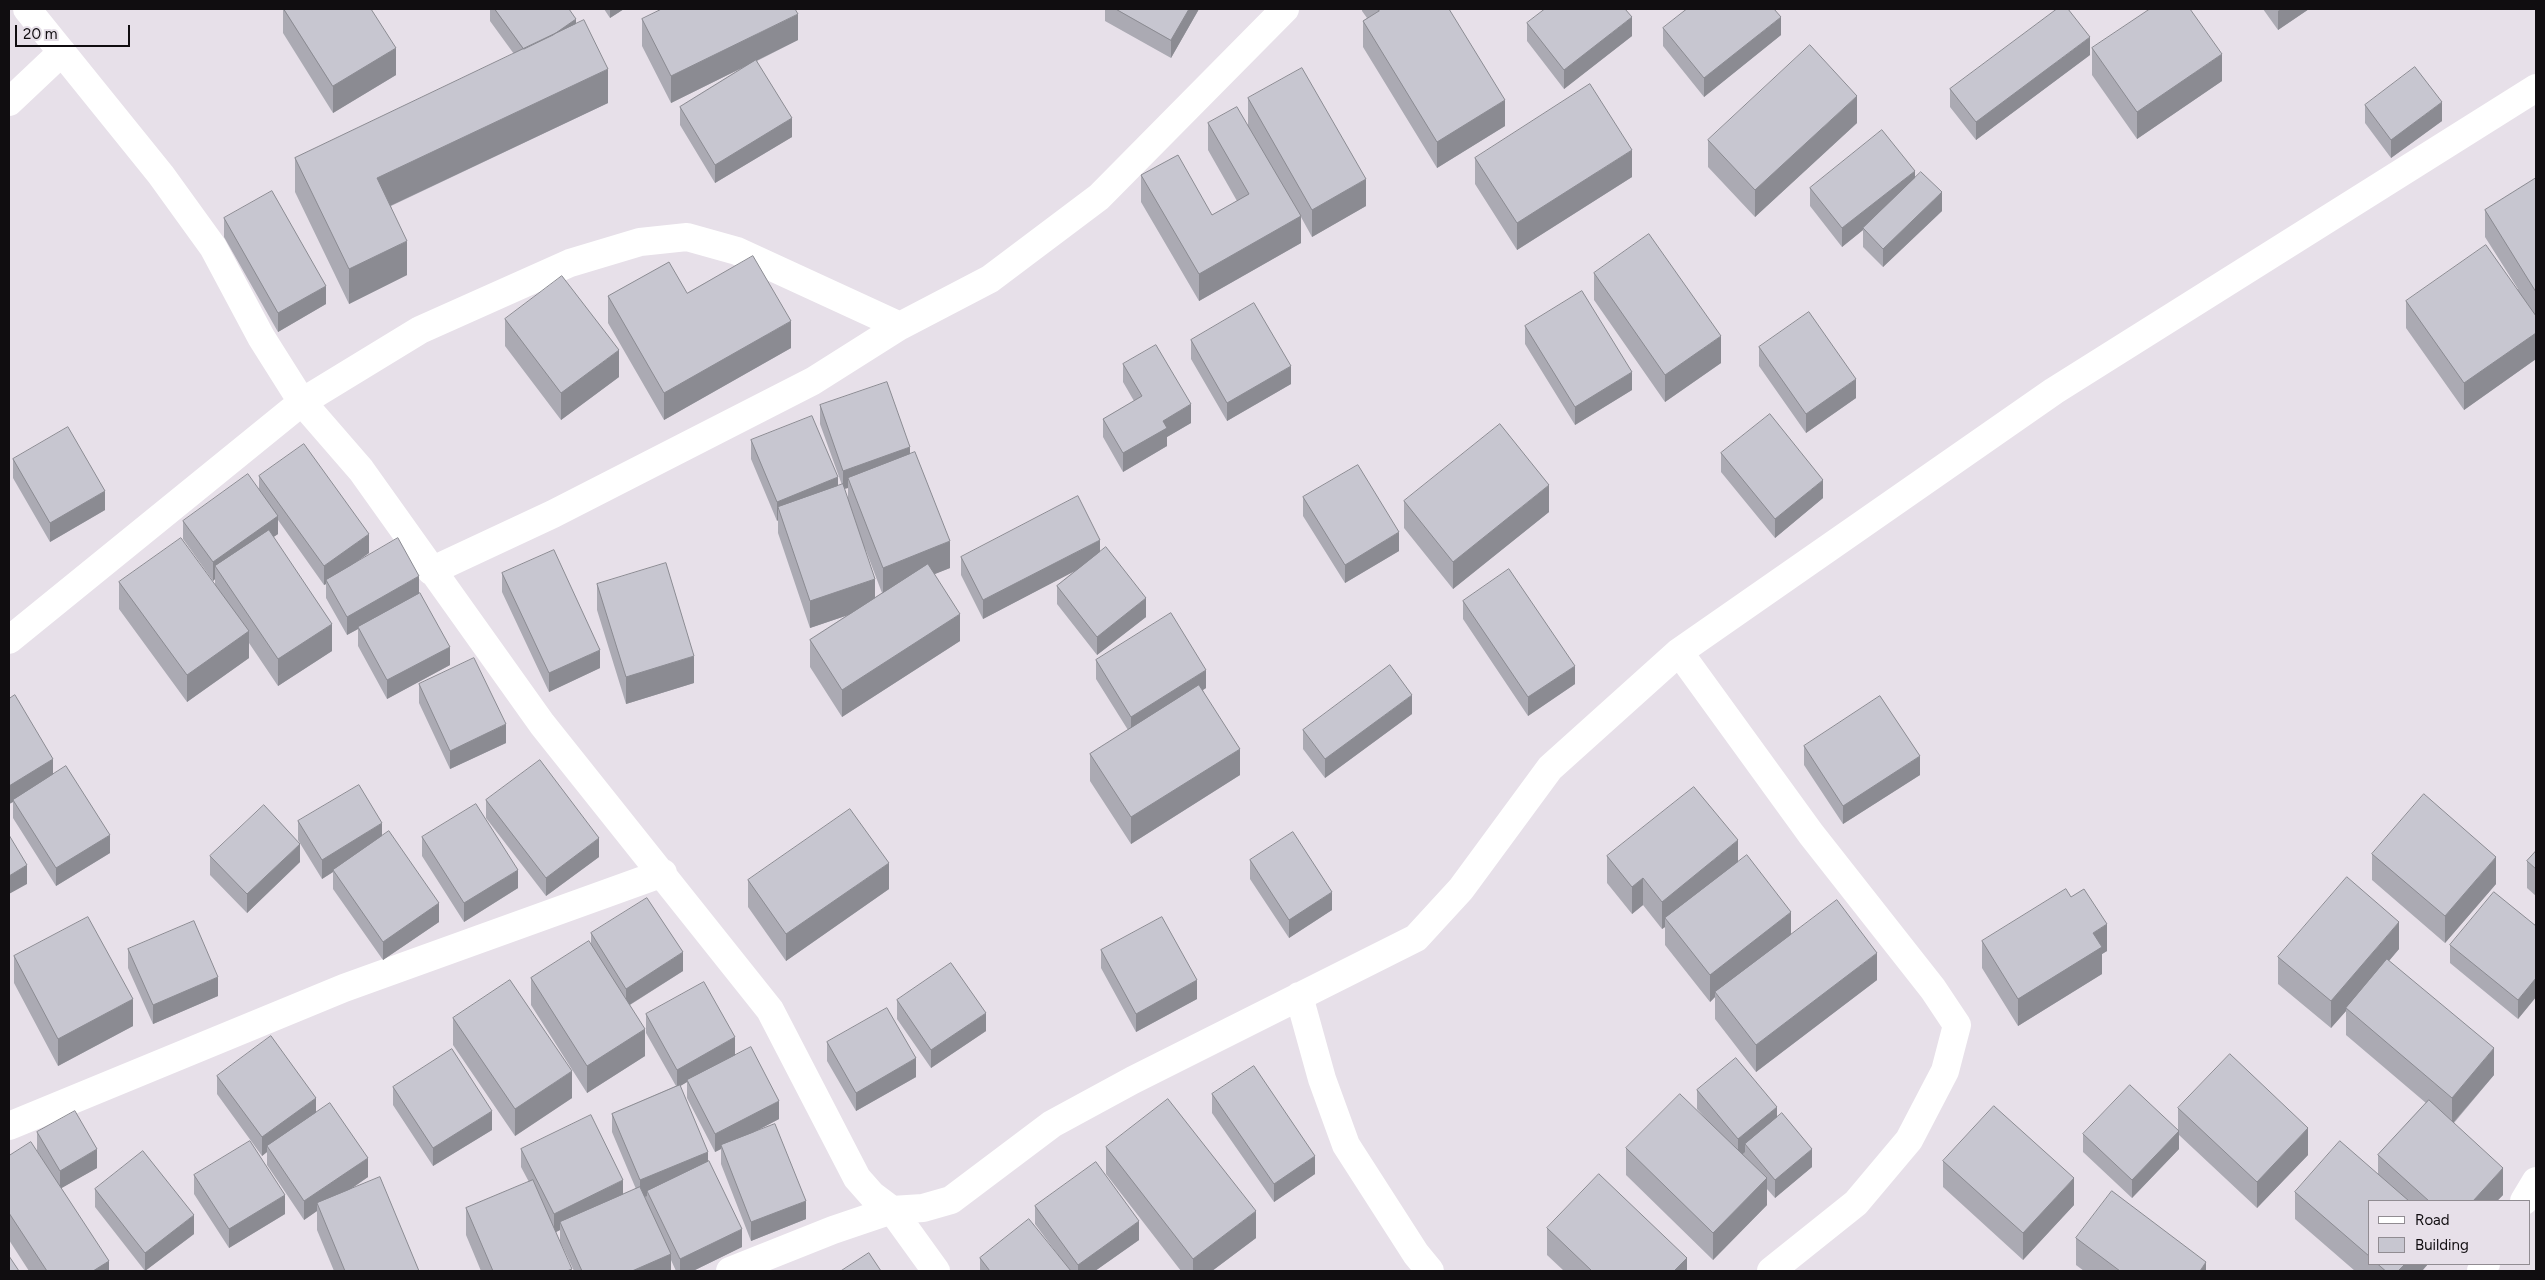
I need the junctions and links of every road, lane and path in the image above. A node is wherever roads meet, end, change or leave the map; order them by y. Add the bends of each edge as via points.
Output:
1 (27, 9) edge
2 (1284, 9) edge
3 (62, 52) junction
4 (2536, 88) edge
5 (9, 102) edge
6 (900, 326) junction
7 (302, 402) junction
8 (431, 571) junction
9 (9, 640) edge
10 (1679, 652) junction
11 (663, 874) junction
12 (1299, 996) junction
13 (9, 1126) edge
14 (2536, 1181) edge
15 (2525, 1200) edge
16 (892, 1210) junction
17 (730, 1271) edge
18 (936, 1271) edge
19 (1430, 1271) edge
20 (1771, 1271) edge

1 - 3 street
2 - 6 street via 1099,197 990,279
3 - 5 street
3 - 7 street via 161,176 213,248 261,337
4 - 10 street via 2054,391
6 - 7 street via 737,251 687,237 640,242 570,263 420,330
6 - 8 street via 813,381 552,514
7 - 8 street via 361,470
7 - 9 street
8 - 11 street via 542,724
10 - 12 street via 1550,768 1461,889 1416,938
10 - 20 street via 1811,834 1958,1025 1945,1071 1908,1140 1856,1203
11 - 13 street via 344,988
11 - 16 street via 770,1010 857,1178
12 - 16 street via 1052,1124 951,1200 923,1208
12 - 19 street via 1322,1079 1346,1146
14 - 15 street
16 - 17 street
16 - 18 street

